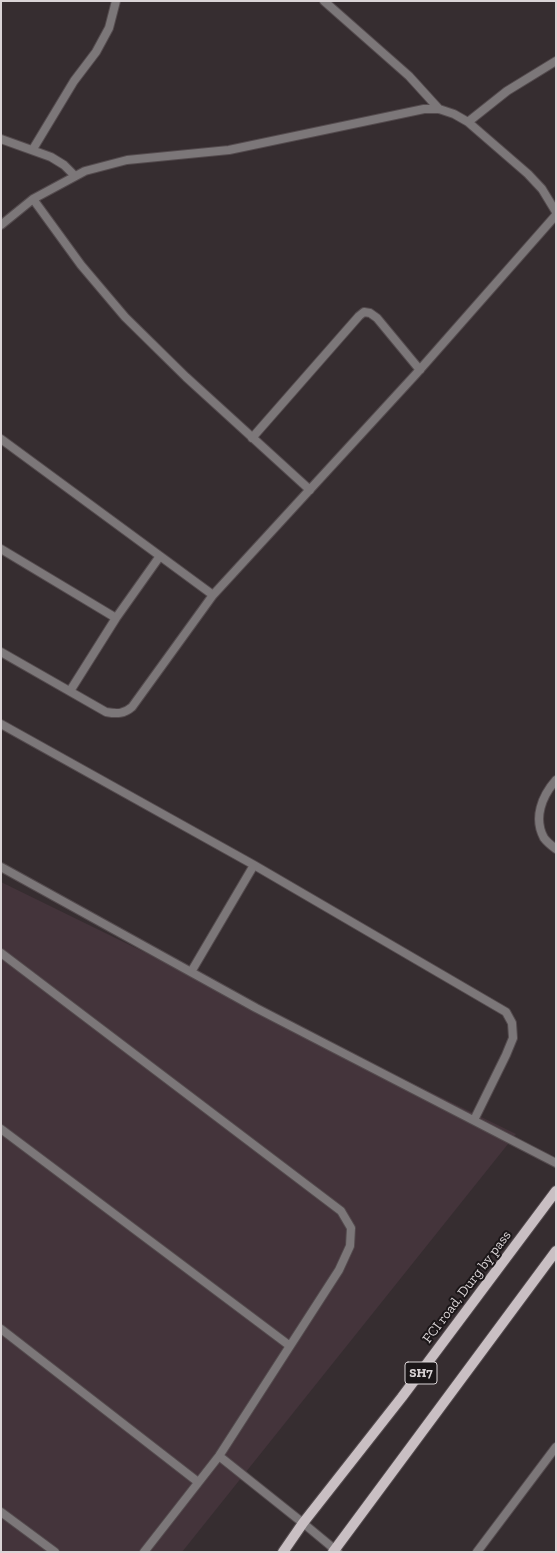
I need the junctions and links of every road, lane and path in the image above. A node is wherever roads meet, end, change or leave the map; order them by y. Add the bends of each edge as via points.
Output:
1 (116, 1) edge
2 (324, 1) edge
3 (556, 61) edge
4 (439, 109) junction
5 (468, 122) junction
6 (1, 139) edge
7 (33, 149) junction
8 (75, 176) junction
9 (33, 199) junction
10 (556, 214) edge
11 (1, 225) edge
12 (420, 370) junction
13 (252, 438) junction
14 (1, 439) edge
15 (310, 490) junction
16 (1, 549) edge
17 (160, 556) junction
18 (213, 595) junction
19 (116, 618) junction
20 (1, 652) edge
21 (70, 691) junction
22 (1, 724) edge
23 (556, 780) edge
24 (556, 849) edge
25 (254, 865) junction
26 (1, 867) edge
27 (1, 952) edge
28 (191, 972) junction
29 (474, 1120) junction
30 (1, 1129) edge
31 (556, 1163) edge
32 (556, 1191) edge
33 (556, 1251) edge
34 (1, 1329) edge
35 (290, 1346) junction
36 (556, 1447) edge
37 (219, 1456) junction
38 (198, 1482) junction
39 (1, 1512) edge
40 (303, 1523) junction
41 (335, 1551) edge
42 (55, 1552) edge
43 (144, 1552) edge
44 (283, 1552) edge
45 (477, 1552) edge

1 - 7 street via 109,28 96,52 74,81
2 - 4 street via 409,76
3 - 5 street via 507,91
4 - 5 street
4 - 8 street via 424,109 229,150 127,160
5 - 10 street via 528,174 542,189
6 - 7 street
7 - 8 street via 64,165
8 - 9 street
9 - 11 street
9 - 13 street via 81,265 125,317
10 - 12 street
12 - 13 street via 377,318 364,312
12 - 15 street
13 - 15 street
14 - 17 street
15 - 18 street
16 - 19 street
17 - 18 street
17 - 19 street
18 - 21 street via 126,713 106,712
19 - 21 street
20 - 21 street
22 - 25 street
23 - 24 street via 540,804 539,823 545,839
25 - 28 street
25 - 29 street via 506,1012 512,1023 513,1038
26 - 28 street
27 - 35 street via 341,1211 351,1228 350,1246 339,1270
28 - 29 street
29 - 31 street
30 - 35 street
32 - 40 main road, FCI road, Durg by pass / SH7 via 402,1398
33 - 41 main road, SH7
34 - 38 street
35 - 37 street
36 - 45 street
37 - 38 street
37 - 40 street
38 - 43 street
39 - 42 street
40 - 41 street
40 - 44 main road, FCI road, Durg by pass / SH7

